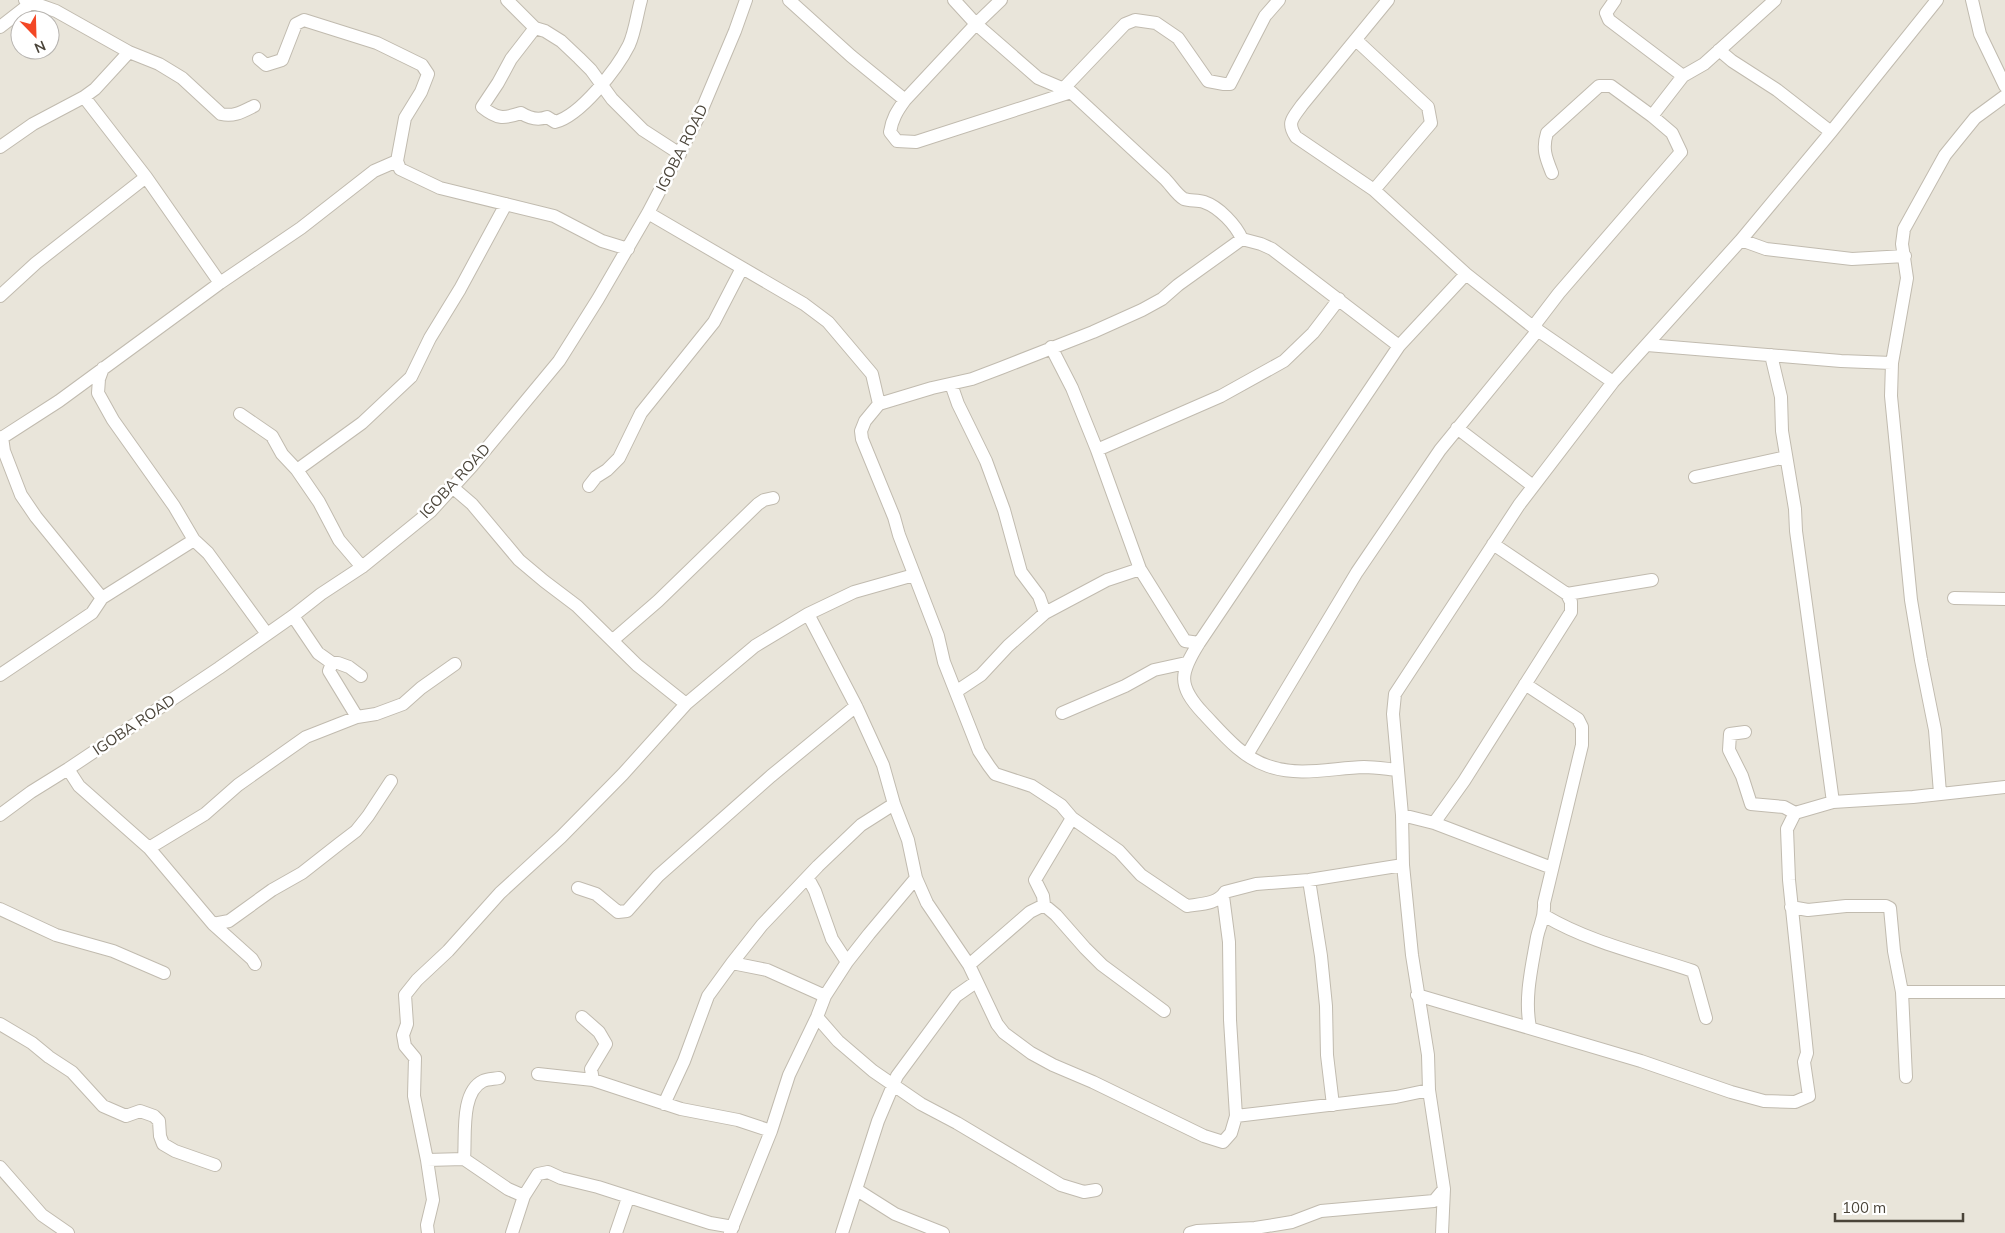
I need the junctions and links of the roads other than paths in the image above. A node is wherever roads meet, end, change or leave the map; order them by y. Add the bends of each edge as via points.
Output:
1 (507, 0) edge
2 (641, 0) edge
3 (746, 0) edge
4 (789, 0) edge
5 (954, 0) edge
6 (1001, 0) edge
7 (1279, 0) edge
8 (1388, 0) edge
9 (1615, 0) edge
10 (1775, 0) edge
11 (1937, 0) edge
12 (1972, 0) edge
13 (28, 1) edge
14 (59, 5) edge
15 (520, 5) edge
16 (976, 24) junction
17 (0, 27) edge
18 (535, 28) junction
19 (1356, 40) junction
20 (1719, 50) junction
21 (129, 52) junction
22 (258, 59) dead end
23 (1683, 76) junction
24 (602, 86) junction
25 (2005, 86) edge
26 (1068, 90) junction
27 (2005, 96) edge
28 (84, 97) junction
29 (905, 100) junction
30 (254, 106) dead end
31 (1652, 116) junction
32 (1832, 132) junction
33 (0, 147) edge
34 (680, 154) junction
35 (397, 162) junction
36 (1552, 174) dead end
37 (146, 177) junction
38 (1374, 190) junction
39 (506, 204) junction
40 (648, 213) junction
41 (1242, 239) junction
42 (1741, 240) junction
43 (628, 249) junction
44 (1905, 256) junction
45 (742, 268) junction
46 (1466, 274) junction
47 (220, 283) junction
48 (0, 296) edge
49 (1339, 299) junction
50 (1535, 328) junction
51 (1647, 345) junction
52 (1399, 346) junction
53 (1051, 348) junction
54 (1771, 355) junction
55 (1892, 363) junction
56 (103, 368) junction
57 (1613, 382) junction
58 (951, 384) junction
59 (80, 386) junction
60 (98, 393) junction
61 (879, 404) junction
62 (240, 414) dead end
63 (1458, 428) junction
64 (1, 438) edge
65 (1097, 450) junction
66 (1786, 457) junction
67 (297, 470) junction
68 (1695, 477) dead end
69 (452, 486) junction
70 (589, 486) dead end
71 (1533, 486) junction
72 (773, 498) dead end
73 (194, 540) junction
74 (1493, 544) junction
75 (362, 567) junction
76 (1140, 569) junction
77 (914, 576) junction
78 (1652, 580) dead end
79 (1566, 594) junction
80 (102, 598) junction
81 (1954, 598) dead end
82 (2005, 599) edge
83 (1045, 613) junction
84 (808, 614) junction
85 (294, 616) junction
86 (267, 634) junction
87 (613, 640) junction
88 (1199, 642) junction
89 (1186, 662) junction
90 (332, 663) junction
91 (455, 664) dead end
92 (1, 673) edge
93 (360, 676) dead end
94 (1525, 684) junction
95 (957, 691) junction
96 (686, 704) junction
97 (856, 706) junction
98 (1062, 713) dead end
99 (357, 717) junction
100 (1746, 732) dead end
101 (1247, 755) junction
102 (68, 769) junction
103 (1398, 770) junction
104 (391, 781) dead end
105 (2005, 787) edge
106 (1940, 793) junction
107 (1833, 802) junction
108 (894, 804) junction
109 (1795, 813) junction
110 (0, 815) edge
111 (1402, 816) junction
112 (1072, 818) junction
113 (1434, 823) junction
114 (149, 848) junction
115 (1403, 865) junction
116 (1552, 868) junction
117 (808, 878) junction
118 (916, 878) junction
119 (1309, 880) junction
120 (578, 888) dead end
121 (1222, 896) junction
122 (1208, 903) junction
123 (1044, 905) junction
124 (1791, 907) junction
125 (0, 909) edge
126 (1225, 913) junction
127 (1545, 916) junction
128 (213, 924) junction
129 (847, 962) junction
130 (732, 963) junction
131 (255, 964) dead end
132 (969, 965) junction
133 (164, 973) dead end
134 (976, 982) junction
135 (1902, 992) junction
136 (2005, 992) edge
137 (1417, 995) junction
138 (825, 996) junction
139 (1164, 1011) dead end
140 (817, 1017) junction
141 (582, 1018) dead end
142 (1706, 1018) dead end
143 (0, 1024) edge
144 (1530, 1027) junction
145 (538, 1074) dead end
146 (1906, 1077) dead end
147 (499, 1078) dead end
148 (593, 1080) junction
149 (894, 1087) junction
150 (1429, 1090) junction
151 (664, 1104) junction
152 (1333, 1105) junction
153 (1236, 1116) junction
154 (771, 1131) junction
155 (464, 1159) junction
156 (427, 1160) junction
157 (215, 1165) dead end
158 (0, 1166) edge
159 (1444, 1189) junction
160 (857, 1190) junction
161 (1096, 1190) dead end
162 (524, 1196) junction
163 (628, 1198) junction
164 (732, 1230) edge
165 (68, 1233) edge
166 (428, 1233) edge
167 (512, 1233) edge
168 (616, 1233) edge
169 (842, 1233) edge
170 (943, 1233) edge
171 (1190, 1233) edge
172 (1442, 1233) edge

1 - 15 street
2 - 24 street via 629,44
3 - 34 street, IGOBA ROAD via 704,106
4 - 29 street
5 - 16 street
6 - 16 street
7 - 26 street via 1265,16 1230,84 1208,81 1178,38 1165,28 1135,20 1126,24
8 - 19 street
9 - 23 street via 1606,13 1609,20
10 - 20 street
11 - 32 street
12 - 25 street via 1980,34
13 - 14 street
13 - 17 street
14 - 21 street
15 - 18 street
16 - 26 street via 1038,78
16 - 29 street
18 - 24 street via 561,42 591,70
18 - 24 street via 511,59 482,107 494,117 521,114 530,118 547,117 555,122 568,118
19 - 38 street via 1428,107 1431,116 1431,124
19 - 38 street via 1297,112 1291,128 1296,136
20 - 23 street via 1704,64
20 - 32 street
21 - 28 street
21 - 30 street via 182,78 221,114 236,115
22 - 35 street via 266,65 282,60 296,24 304,20 377,43 422,65 428,74 405,118
23 - 31 street
24 - 34 street via 643,130
26 - 29 street via 916,142 898,141 890,132 891,123
26 - 41 street via 1179,195 1211,206 1234,226
27 - 44 street via 1975,118 1946,155 1904,229 1902,244
28 - 33 street via 33,124
28 - 37 street
31 - 36 street via 1611,86 1599,86 1547,133 1544,153
31 - 50 street via 1672,134 1681,152 1565,286
32 - 42 street
34 - 40 street, IGOBA ROAD
35 - 39 street via 400,169 440,188
35 - 47 street via 374,171 301,228
37 - 47 street
37 - 48 street via 36,263
38 - 46 street
39 - 43 street via 554,216 602,241
39 - 67 street via 411,377 362,423
40 - 43 street, IGOBA ROAD
40 - 45 street
41 - 49 street via 1272,250
41 - 53 street via 1155,303
42 - 44 street via 1766,249 1852,259
42 - 51 street
43 - 69 street, IGOBA ROAD via 559,361
44 - 55 street via 1906,278
45 - 61 street via 828,322 872,374
45 - 70 street via 714,322 641,413 619,458
46 - 50 street
46 - 52 street
47 - 56 street
49 - 52 street
49 - 65 street via 1313,333 1284,361 1221,396
50 - 57 street
50 - 63 street
51 - 54 street
51 - 57 street
52 - 88 street
53 - 58 street
53 - 65 street via 1072,388
54 - 55 street
54 - 66 street via 1780,397
55 - 106 street via 1891,396 1907,559 1921,660 1935,730
56 - 59 street
56 - 60 street
57 - 71 street
58 - 61 street
58 - 83 street via 986,461 1021,572 1039,596
59 - 60 street
59 - 64 street
60 - 73 street
61 - 77 street via 865,421 862,439
62 - 67 street via 272,436 282,454
63 - 71 street
63 - 101 street via 1357,572
64 - 80 street via 21,495
65 - 76 street
66 - 68 street
66 - 107 street
67 - 75 street via 339,540
69 - 75 street, IGOBA ROAD via 431,511
69 - 87 street via 472,504 519,560 577,606
71 - 74 street
72 - 87 street via 758,504
73 - 80 street
73 - 86 street via 208,553
74 - 79 street
74 - 103 street via 1395,694 1393,714
75 - 85 street, IGOBA ROAD
76 - 83 street via 1107,580
76 - 88 street via 1185,641
77 - 84 street via 854,592
77 - 95 street
78 - 79 street
79 - 94 street via 1571,602 1570,612
80 - 92 street via 92,613
81 - 82 street
83 - 95 street via 981,675
84 - 96 street via 755,646
84 - 97 street
85 - 86 street, IGOBA ROAD
85 - 90 street via 318,653
86 - 102 street, IGOBA ROAD
87 - 96 street via 637,665
88 - 89 street
89 - 98 street via 1154,670
89 - 101 street via 1184,683 1195,705
90 - 93 street via 349,667
90 - 99 street via 329,671
91 - 99 street via 403,704
94 - 113 street
94 - 116 street via 1578,719 1582,727 1582,745
95 - 112 street via 979,751 995,774 1032,786 1062,805
96 - 156 street via 622,774 561,837 500,893 405,995 407,1024 403,1035 405,1046 415,1058 414,1096
97 - 108 street via 883,765
97 - 120 street via 658,876 627,911 618,912 596,894
99 - 114 street via 306,737 238,785 204,814
100 - 109 street via 1730,734 1729,750 1751,804 1784,807
101 - 103 street via 1268,766 1294,771 1365,767
102 - 110 street, IGOBA ROAD
102 - 114 street via 79,786
103 - 111 street
104 - 128 street via 356,831 302,873 229,921
105 - 106 street
106 - 107 street
107 - 109 street
108 - 117 street via 861,826
108 - 118 street via 908,840
109 - 124 street via 1787,828
111 - 113 street
111 - 115 street
112 - 122 street via 1119,852 1141,875 1187,906
112 - 123 street via 1035,880
113 - 116 street
114 - 128 street
115 - 119 street
115 - 137 street
116 - 127 street via 1544,903
117 - 129 street via 816,890 832,940
117 - 130 street via 762,925
118 - 129 street
118 - 132 street via 927,903
119 - 121 street via 1245,886
119 - 152 street via 1321,956 1326,1055
121 - 122 street
121 - 126 street
122 - 126 street
123 - 132 street via 1030,912
123 - 139 street via 1102,965
124 - 135 street via 1808,910 1846,906 1890,908
124 - 144 street via 1809,1096 1795,1102 1764,1101
125 - 133 street via 56,935 112,951
126 - 153 street
127 - 142 street via 1612,947 1693,970
127 - 144 street via 1538,934 1530,980 1527,1014
128 - 131 street
129 - 138 street
130 - 138 street via 767,970
130 - 151 street via 708,996
132 - 134 street
134 - 149 street via 956,996 897,1076
134 - 153 street via 1004,1033 1053,1065 1216,1141 1228,1139
135 - 136 street
135 - 146 street
137 - 144 street
137 - 150 street via 1428,1055
138 - 140 street
140 - 149 street via 838,1041
140 - 154 street via 789,1075
141 - 148 street via 606,1044 591,1068
143 - 157 street via 72,1072 103,1106 126,1116 140,1111 154,1116 159,1121 164,1144 175,1152
145 - 148 street
147 - 155 street via 483,1082 472,1090 466,1108
148 - 151 street
149 - 160 street via 878,1121
149 - 161 street via 1061,1185 1084,1192
150 - 152 street
150 - 159 street
151 - 154 street via 738,1120
152 - 153 street
154 - 164 street
155 - 156 street
155 - 162 street
156 - 166 street via 432,1200
158 - 165 street via 42,1215
159 - 171 street via 1434,1201 1321,1211 1292,1222
159 - 172 street
160 - 169 street
160 - 170 street via 895,1214
162 - 163 street via 538,1174 548,1172
162 - 167 street
163 - 164 street
163 - 168 street

